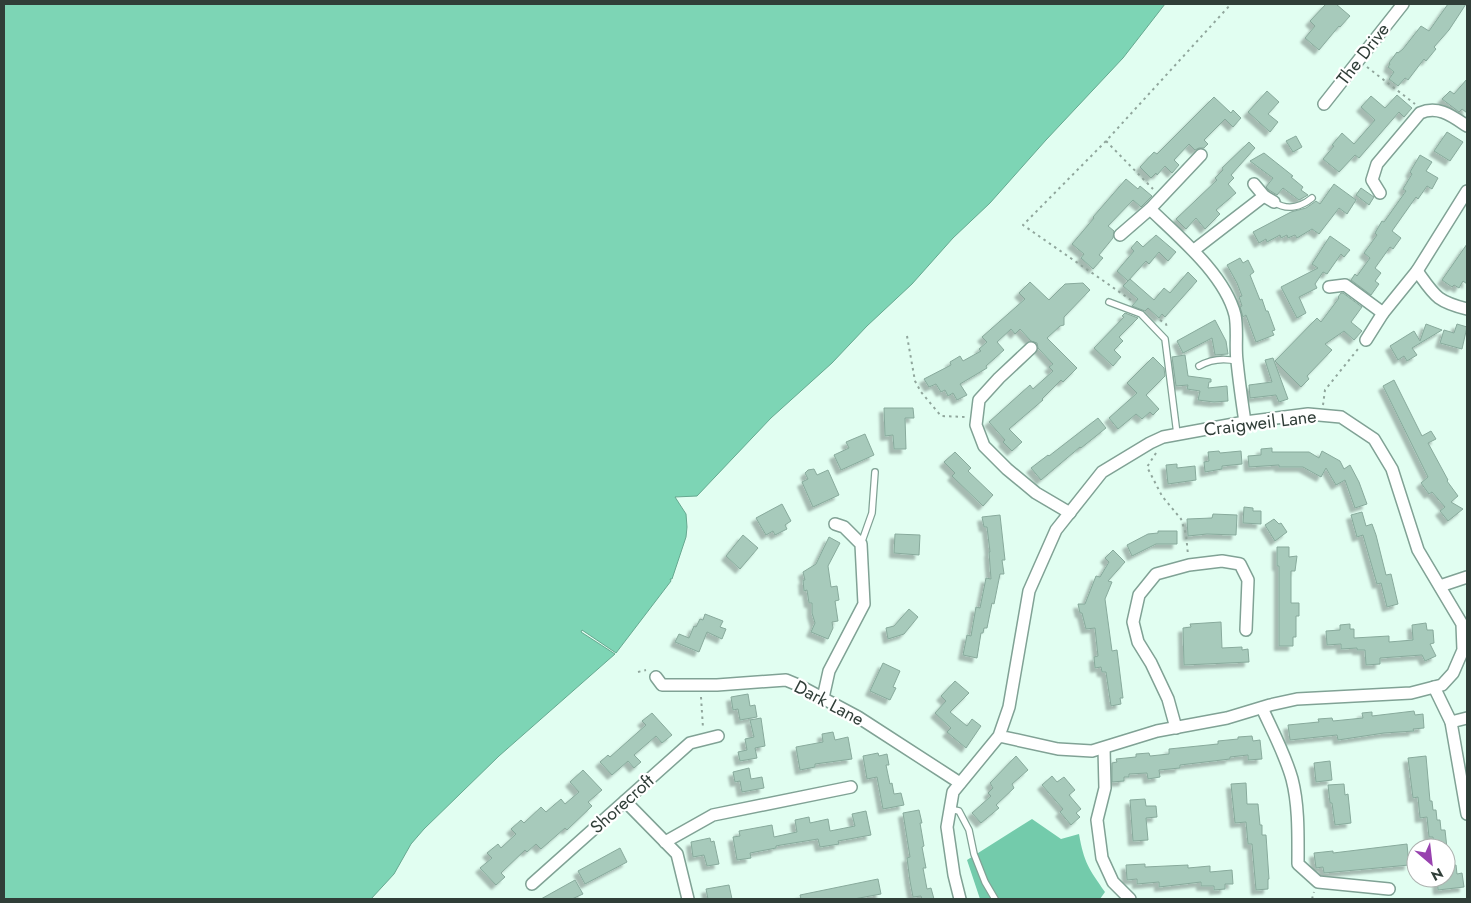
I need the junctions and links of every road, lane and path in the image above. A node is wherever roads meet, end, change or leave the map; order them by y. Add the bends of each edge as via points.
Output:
1 (1231, 4) edge
2 (1403, 4) edge
3 (1358, 61) junction
4 (1324, 104) dead end
5 (1425, 111) junction
6 (1467, 126) edge
7 (1106, 141) junction
8 (1201, 155) dead end
9 (1254, 184) dead end
10 (1467, 191) edge
11 (1380, 193) dead end
12 (1264, 196) junction
13 (1161, 198) junction
14 (1312, 198) dead end
15 (1274, 202) joint
16 (1150, 210) junction
17 (1023, 225) dead end
18 (1120, 236) dead end
19 (1194, 250) junction
20 (1417, 271) junction
21 (1329, 287) dead end
22 (1110, 302) dead end
23 (1467, 309) edge
24 (1383, 313) junction
25 (907, 336) dead end
26 (1366, 340) joint
27 (1031, 348) dead end
28 (1237, 361) junction
29 (1200, 366) dead end
30 (1322, 415) junction
31 (977, 417) junction
32 (1245, 422) junction
33 (1177, 434) junction
34 (1150, 442) junction
35 (875, 472) dead end
36 (1070, 513) junction
37 (835, 524) dead end
38 (861, 544) junction
39 (1189, 565) junction
40 (1467, 577) edge
41 (1440, 586) junction
42 (1246, 630) dead end
43 (656, 677) dead end
44 (701, 685) junction
45 (1434, 687) junction
46 (823, 698) junction
47 (1262, 708) junction
48 (1467, 718) edge
49 (1451, 722) junction
50 (1176, 728) junction
51 (718, 736) dead end
52 (999, 736) junction
53 (704, 739) junction
54 (1104, 748) junction
55 (960, 783) junction
56 (851, 787) dead end
57 (625, 801) junction
58 (950, 809) junction
59 (1467, 814) edge
60 (665, 842) junction
61 (532, 884) dead end
62 (1389, 889) dead end
63 (688, 899) edge
64 (960, 899) edge
65 (995, 899) edge
66 (1130, 899) edge

1 - 7 path
2 - 3 street, The Drive
3 - 4 street, The Drive
3 - 5 path
5 - 6 street via 1445,112
5 - 11 street via 1377,164 1372,180
7 - 13 path
7 - 17 path
8 - 13 street
9 - 12 street
10 - 20 street
12 - 15 street
12 - 19 street
13 - 16 street
14 - 15 lane via 1294,207
16 - 18 street
16 - 19 street
19 - 28 street via 1228,297 1235,316
20 - 23 street via 1433,294 1443,302
20 - 24 street
21 - 24 street via 1344,285
22 - 33 lane via 1141,314 1165,339
24 - 26 street
25 - 31 path via 915,381 941,416
26 - 30 path via 1325,390
27 - 31 street via 979,400
28 - 29 lane via 1228,359
28 - 32 street
30 - 32 street, Craigweil Lane
30 - 41 street, Craigweil Lane via 1341,417 1374,439 1392,469 1418,550
31 - 36 street via 976,425 984,446 1036,493
32 - 33 street, Craigweil Lane
33 - 34 street, Craigweil Lane
34 - 36 street, Craigweil Lane via 1102,472
34 - 39 path via 1156,452 1147,467 1162,496 1181,519
35 - 38 lane via 872,512
36 - 52 street, Craigweil Lane via 1056,530 1028,590 1009,707
37 - 38 street via 844,527
38 - 46 street via 864,604 829,671
39 - 42 street via 1222,561 1240,564 1248,580
39 - 50 street via 1156,574 1139,595 1133,622 1138,642 1168,699
40 - 41 street
41 - 45 street, Craigweil Lane via 1462,624 1463,650 1453,673 1442,685
43 - 44 street, Dark Lane via 662,685
44 - 46 street, Dark Lane via 786,680
44 - 53 path
45 - 47 street, Craigweil Lane via 1411,693 1297,699
45 - 49 street
46 - 55 street, Dark Lane
47 - 50 street, Craigweil Lane
47 - 62 street via 1281,747 1292,781 1298,824 1298,864 1318,882
48 - 49 street
49 - 59 street
50 - 54 street, Craigweil Lane
51 - 53 street, Shorecroft
52 - 54 street, Craigweil Lane via 1058,749 1092,751
52 - 55 street
53 - 57 street, Shorecroft via 690,743
54 - 66 street via 1105,788 1097,820 1102,858 1113,882
55 - 58 street via 953,792
56 - 60 street via 713,815
57 - 60 street
57 - 61 street, Shorecroft
58 - 64 street via 947,827
58 - 65 lane via 959,811 969,830 974,854
60 - 63 street via 677,854

